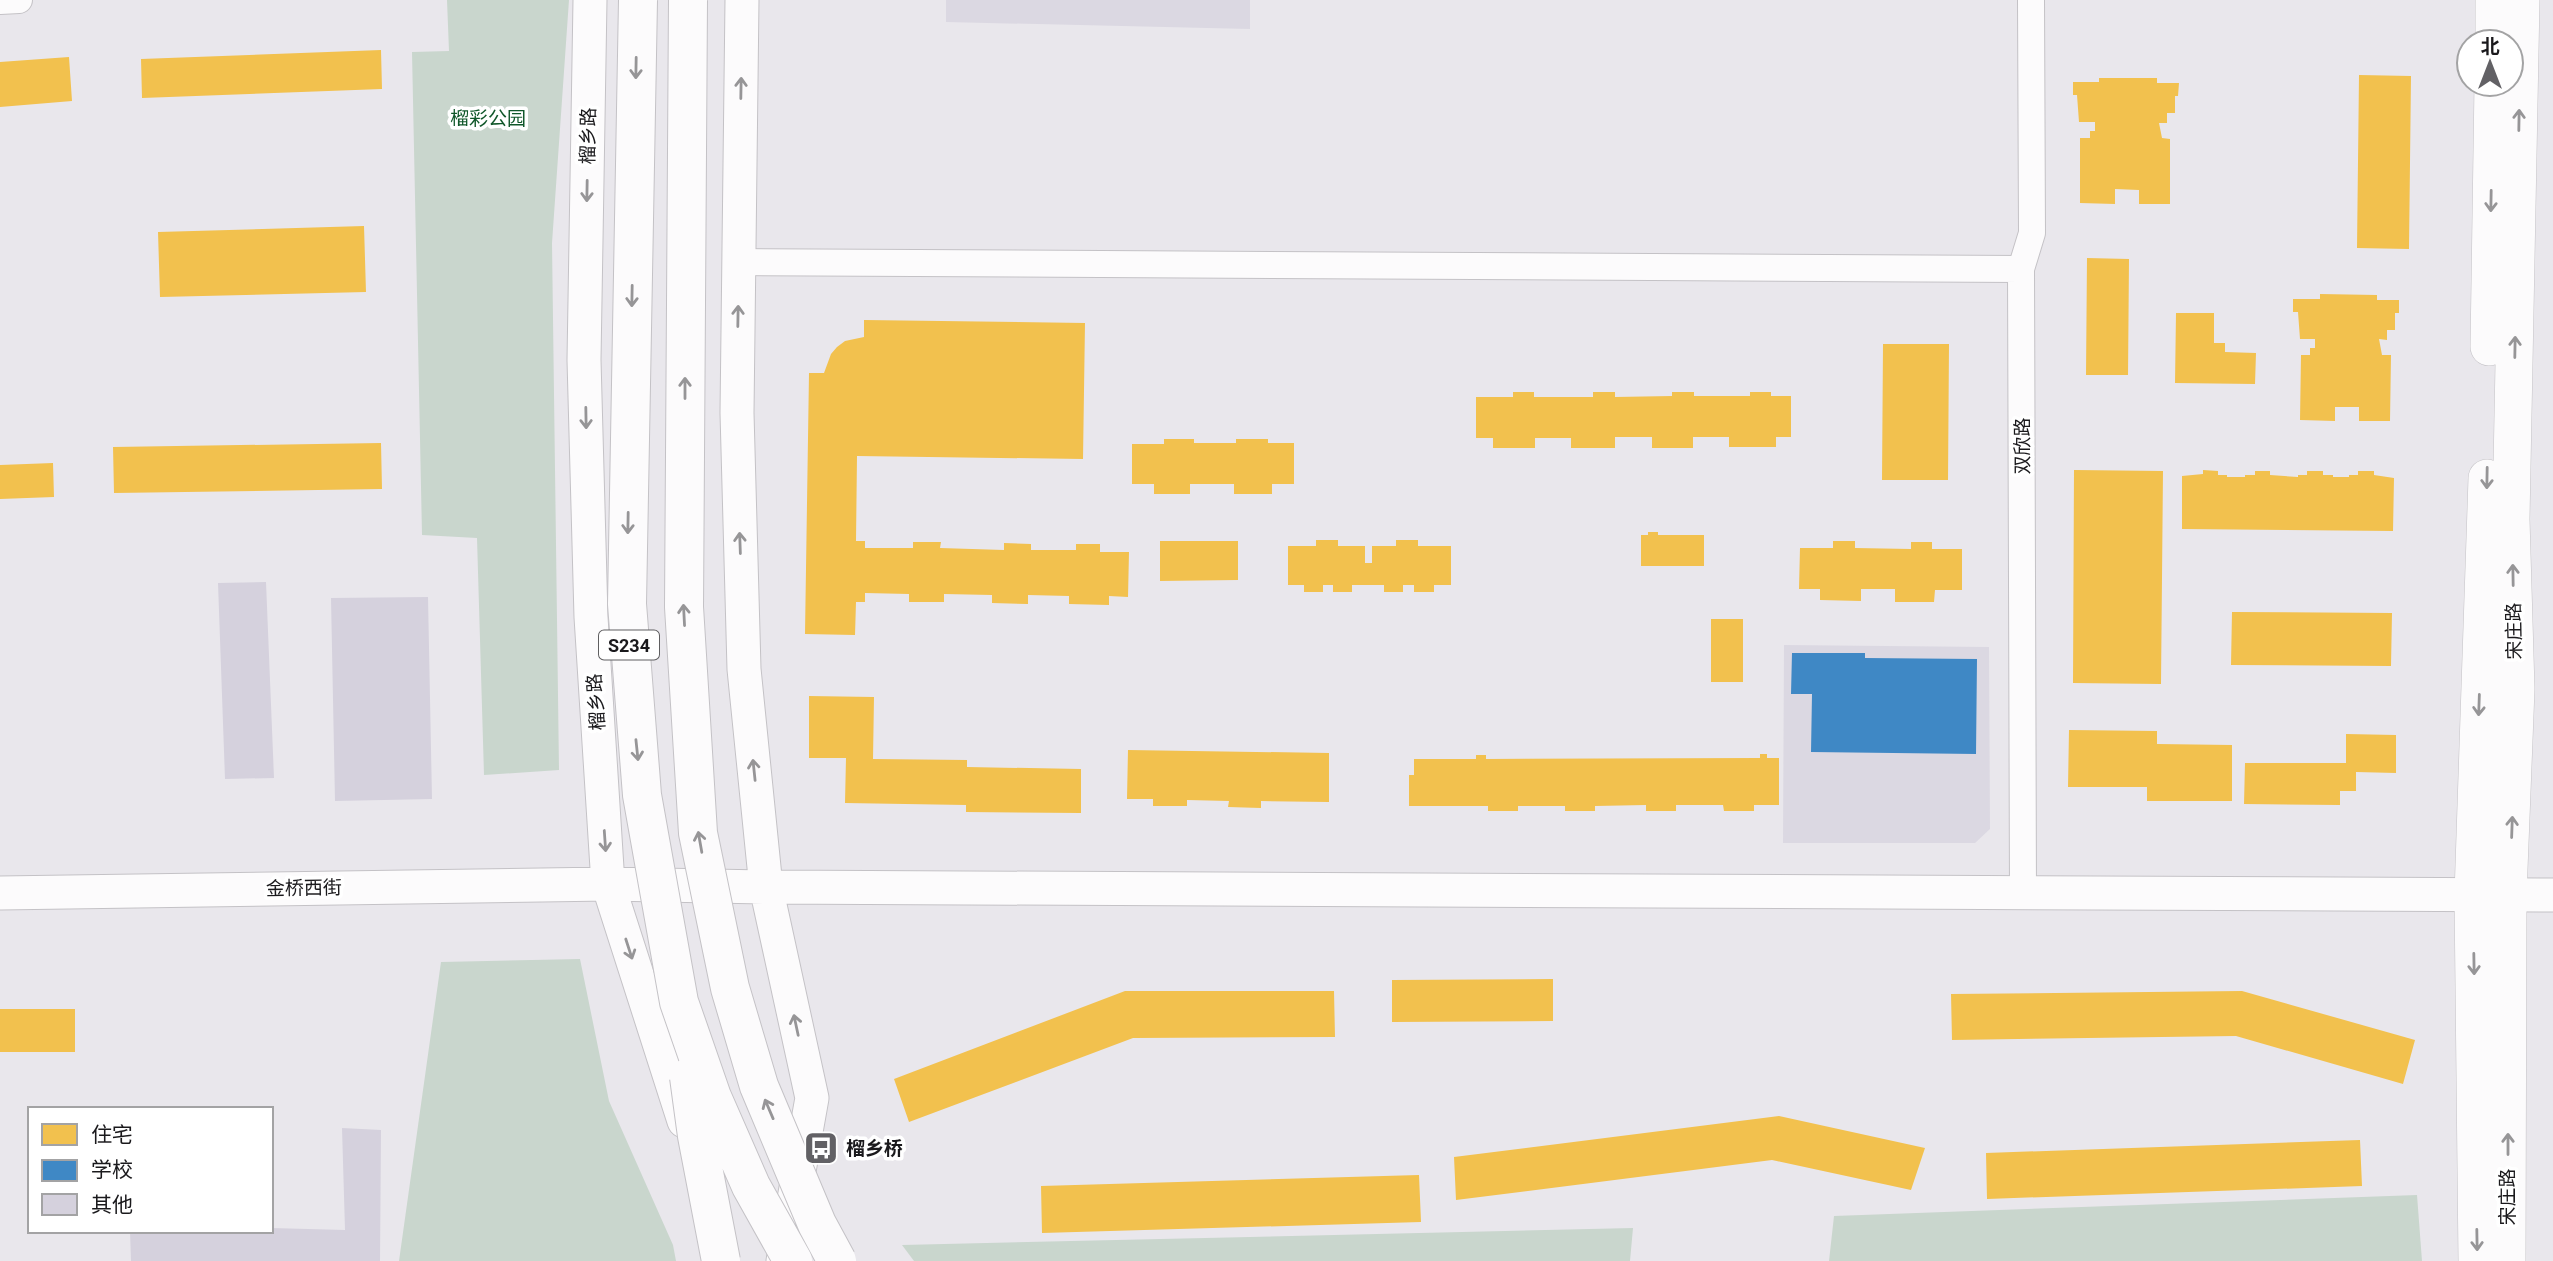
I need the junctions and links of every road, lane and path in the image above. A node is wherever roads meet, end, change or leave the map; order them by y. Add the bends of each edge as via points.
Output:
1 (19, 0) edge
2 (590, 0) edge
3 (638, 0) edge
4 (688, 0) edge
5 (742, 0) edge
6 (2031, 0) edge
7 (2494, 0) edge
8 (2521, 0) edge
9 (0, 1) edge
10 (2494, 28) edge
11 (2493, 98) edge
12 (739, 262) junction
13 (2021, 269) junction
14 (608, 884) junction
15 (766, 887) junction
16 (0, 892) edge
17 (2023, 893) junction
18 (2491, 895) junction
19 (2553, 895) edge
20 (678, 1002) junction
21 (722, 1261) edge
22 (783, 1261) edge
23 (793, 1261) edge
24 (837, 1261) edge
25 (2477, 1261) edge
26 (2507, 1261) edge

1 - 9 street
2 -> 14 street, 榴乡路 via 584,360 590,617
3 -> 20 highway, 榴乡路 / S234, bridge via 627,604 642,796
24 -> 4 highway, S234, bridge via 759,1086 730,988 698,833 684,607
12 -> 5 street
6 - 13 street, 双欣路 via 2032,233
7 - 10 main road
18 -> 8 main road, 宋庄路 via 2516,689 2511,519
11 -> 18 main road, 宋庄路 via 2486,513
12 - 13 street
15 -> 12 street via 744,669 737,414
13 - 17 street, 双欣路
14 - 15 street, 金桥西街
14 - 16 street, 金桥西街
14 -> 21 street, 榴乡路 via 708,1197
15 - 17 street, 金桥西街
22 -> 15 street via 812,1098
17 - 18 street, 金桥西街
18 - 19 street, 金桥西街
18 -> 25 main road, 宋庄路
26 -> 18 main road, 宋庄路
20 - 21 highway, bridge via 697,1136
20 - 23 highway, 榴乡路 / S234, bridge via 751,1186

